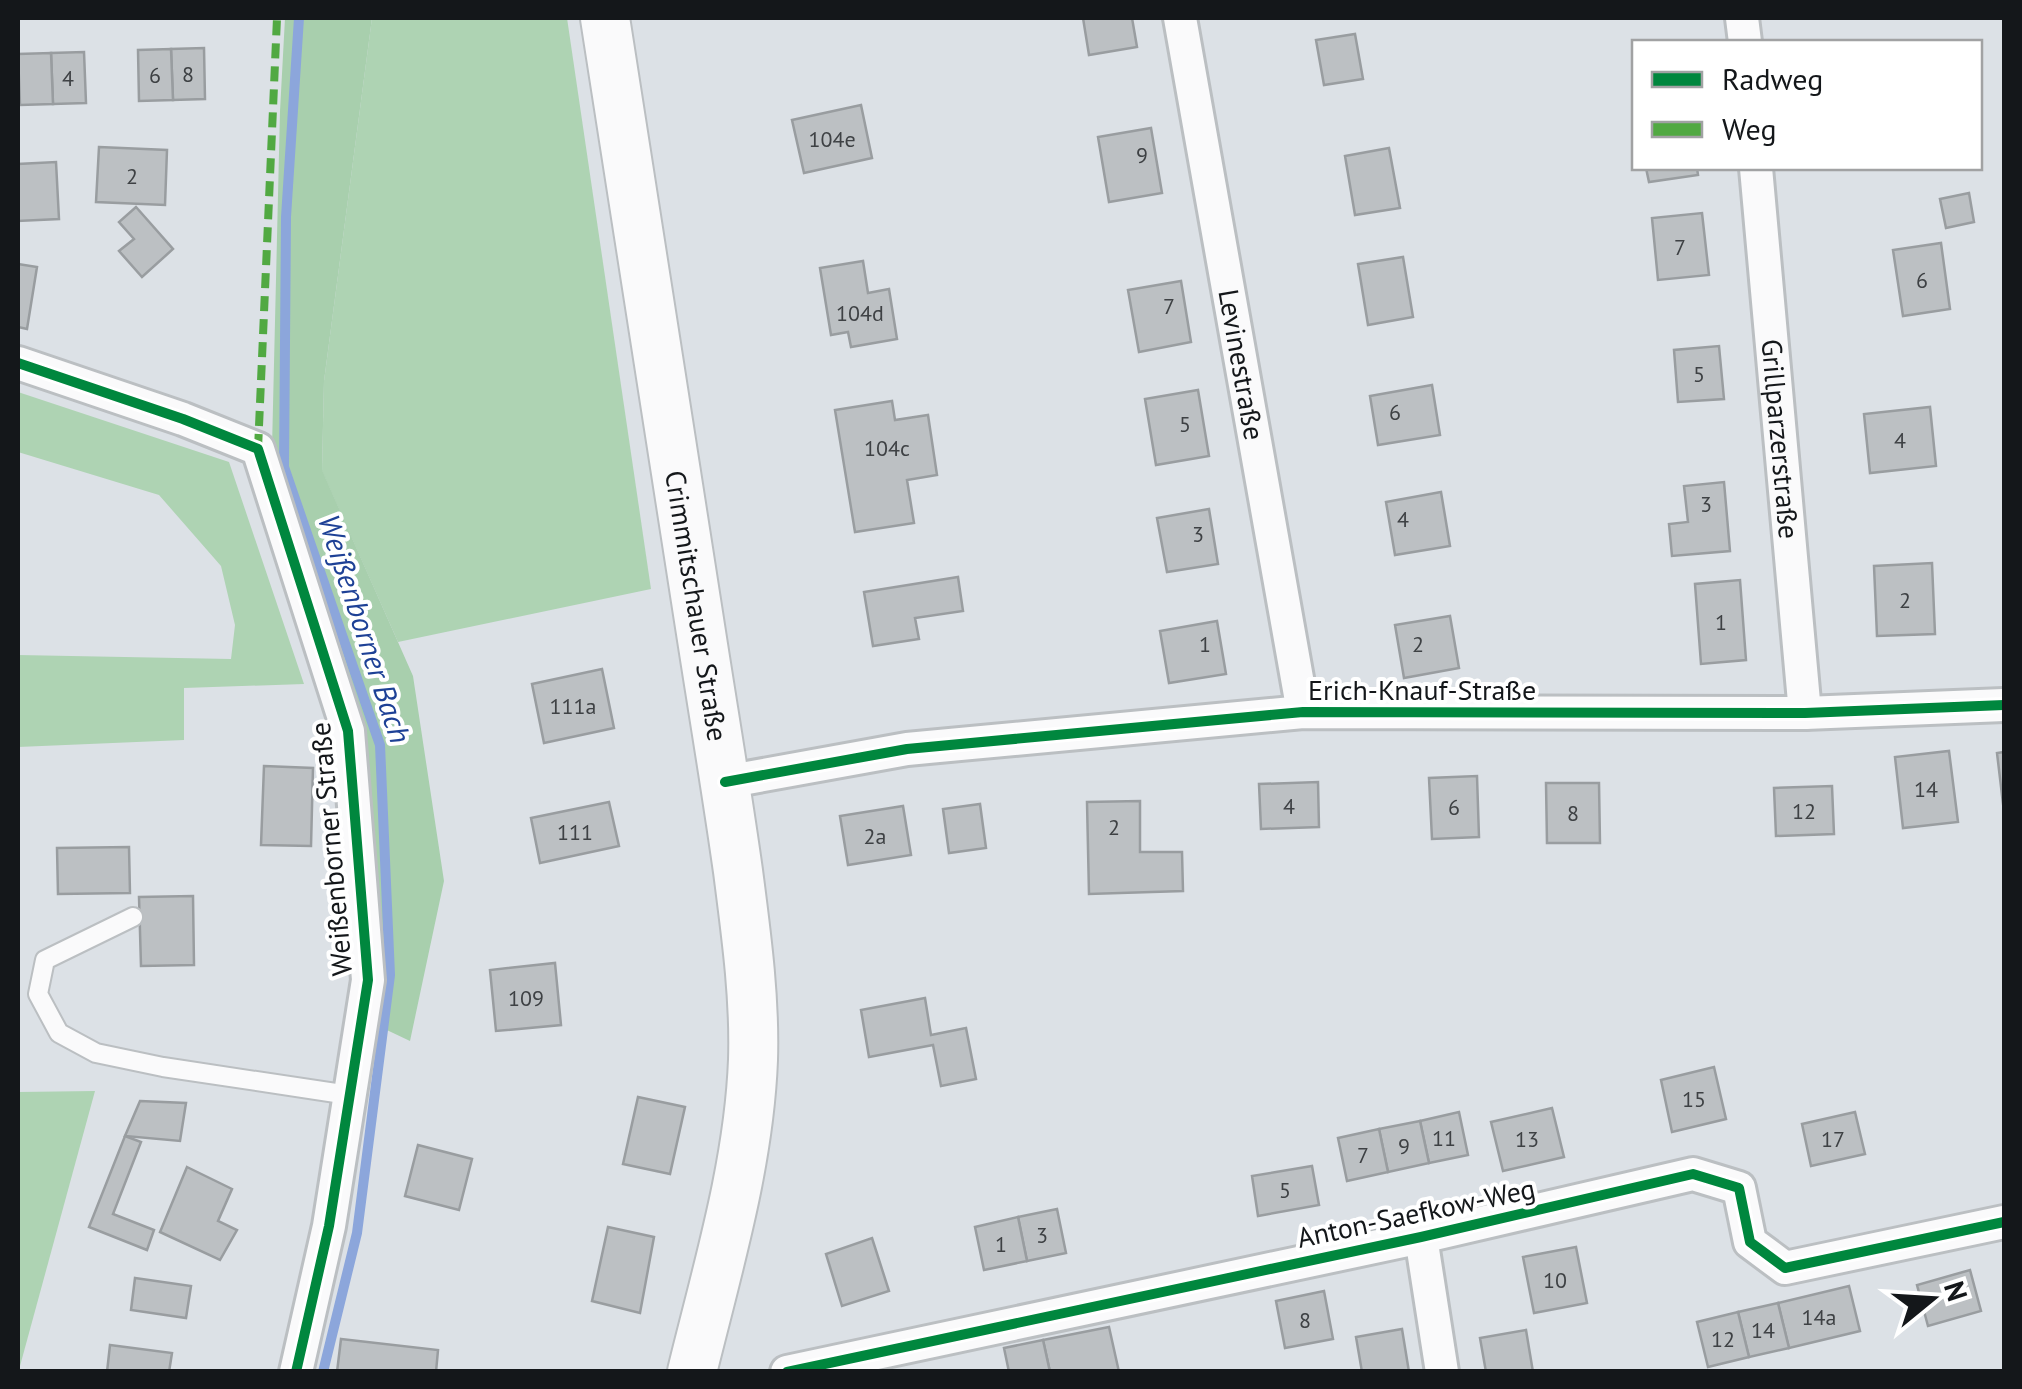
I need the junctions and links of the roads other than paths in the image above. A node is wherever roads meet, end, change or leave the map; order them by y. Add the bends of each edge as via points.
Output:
1 (605, 18) edge
2 (1180, 18) edge
3 (1756, 170) edge
4 (18, 363) edge
5 (2004, 705) edge
6 (1303, 712) junction
7 (1805, 713) junction
8 (725, 782) junction
9 (133, 916) dead end
10 (350, 1095) junction
11 (2004, 1222) edge
12 (1421, 1237) junction
13 (296, 1372) edge
14 (692, 1372) edge
15 (787, 1372) edge
16 (1442, 1372) edge

1 - 8 main road, Crimmitschauer Straße
2 - 6 street, Levinestraße
3 - 7 street, Grillparzerstraße
4 - 10 street, Weißenborner Straße via 258,449 348,731 368,980
5 - 7 street, Erich-Knauf-Straße
6 - 7 street, Erich-Knauf-Straße
6 - 8 street, Erich-Knauf-Straße via 907,749
8 - 14 main road, Crimmitschauer Straße via 751,988 753,1060 746,1134
9 - 10 lane via 45,960 38,994 60,1033 96,1053
10 - 13 street, Weißenborner Straße
11 - 12 street, Anton-Saefkow-Weg via 1785,1268 1750,1242 1739,1188 1693,1174
12 - 15 street, Anton-Saefkow-Weg
12 - 16 street

